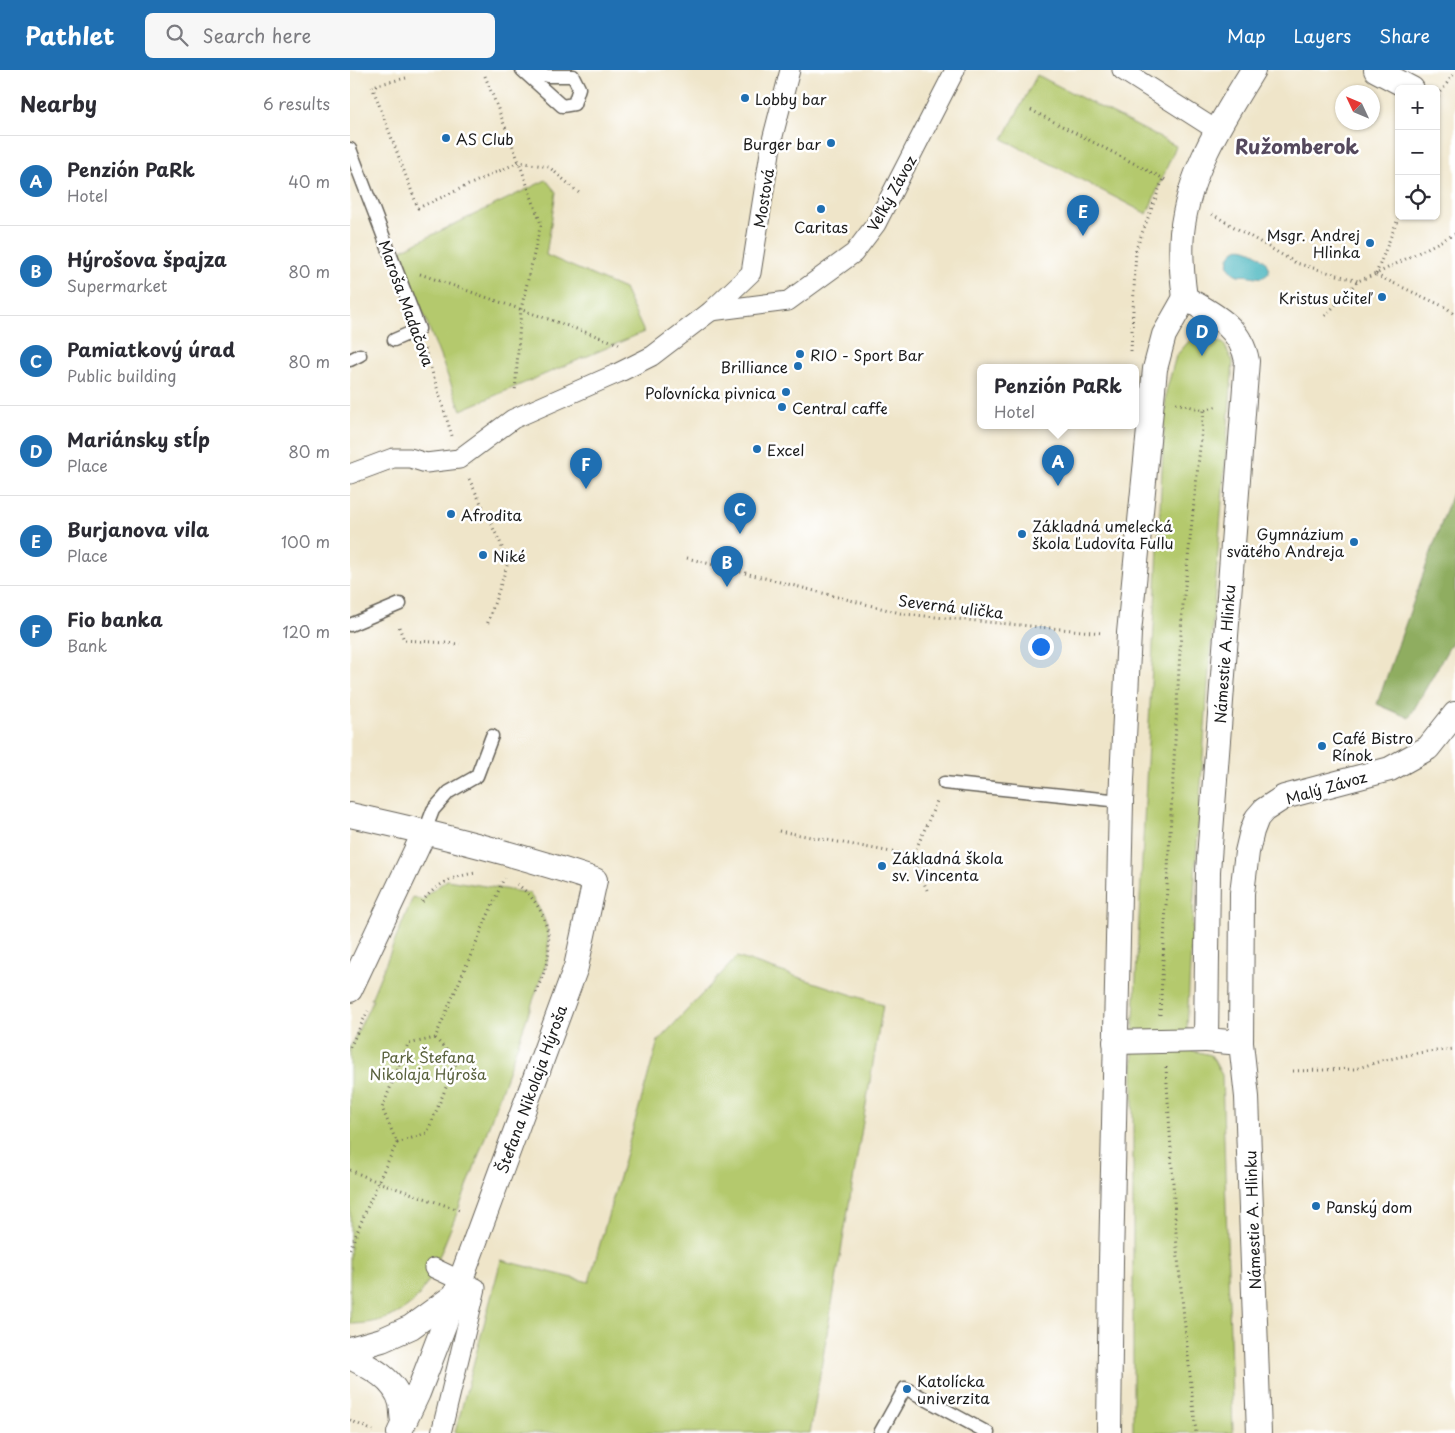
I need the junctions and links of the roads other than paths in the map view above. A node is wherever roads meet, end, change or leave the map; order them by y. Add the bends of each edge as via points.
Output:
1 (790, 70) edge
2 (955, 70) edge
3 (1122, 70) edge
4 (1253, 70) edge
5 (1376, 70) edge
6 (1404, 85) edge
7 (1216, 130) junction
8 (350, 149) edge
9 (1185, 298) junction
10 (711, 311) junction
11 (394, 340) dead end
12 (350, 474) edge
13 (395, 606) road end
14 (350, 625) edge
15 (1455, 714) edge
16 (492, 736) dead end
17 (944, 783) road end
18 (1121, 801) junction
19 (350, 815) edge
20 (425, 831) junction
21 (350, 990) edge
22 (1206, 1040) junction
23 (1115, 1042) junction
24 (1241, 1043) junction
25 (434, 1268) dead end
26 (457, 1287) junction
27 (350, 1349) edge
28 (350, 1357) edge
29 (401, 1428) edge
30 (441, 1433) edge
31 (880, 1433) edge
32 (988, 1433) edge
33 (1109, 1433) edge
34 (1259, 1433) edge

1 - 10 street, Mostová via 772,140 751,273
2 - 10 street, Veľký Závoz via 876,224 854,253 788,301
3 - 7 street
4 - 7 street
5 - 6 street
7 - 9 street via 1190,190 1184,218 1181,255
8 - 11 lane, Maroša Madačova via 419,329
9 - 18 street via 1164,335 1155,369 1129,633
9 - 22 street, Námestie A. Hlinku via 1210,312 1236,334 1247,362 1208,871
10 - 12 street via 652,356 513,419 459,459 426,463 394,458
13 - 14 lane
15 - 24 street, Malý Závoz via 1428,748 1390,769 1284,797 1258,818 1246,852 1242,893
16 - 20 lane via 477,776 449,792 434,810
17 - 18 lane
18 - 23 street
19 - 20 street
20 - 21 street
20 - 26 street, Štefana Nikolaja Hýroša via 536,860 594,880 576,967
22 - 23 street
22 - 24 street
23 - 33 street
24 - 34 street, Námestie A. Hlinku via 1247,1097
25 - 26 street
26 - 27 street via 411,1327
26 - 29 street, Štefana Nikolaja Hýroša via 418,1393
26 - 30 street via 476,1288
28 - 29 street via 391,1384 401,1402
31 - 32 lane via 906,1388

